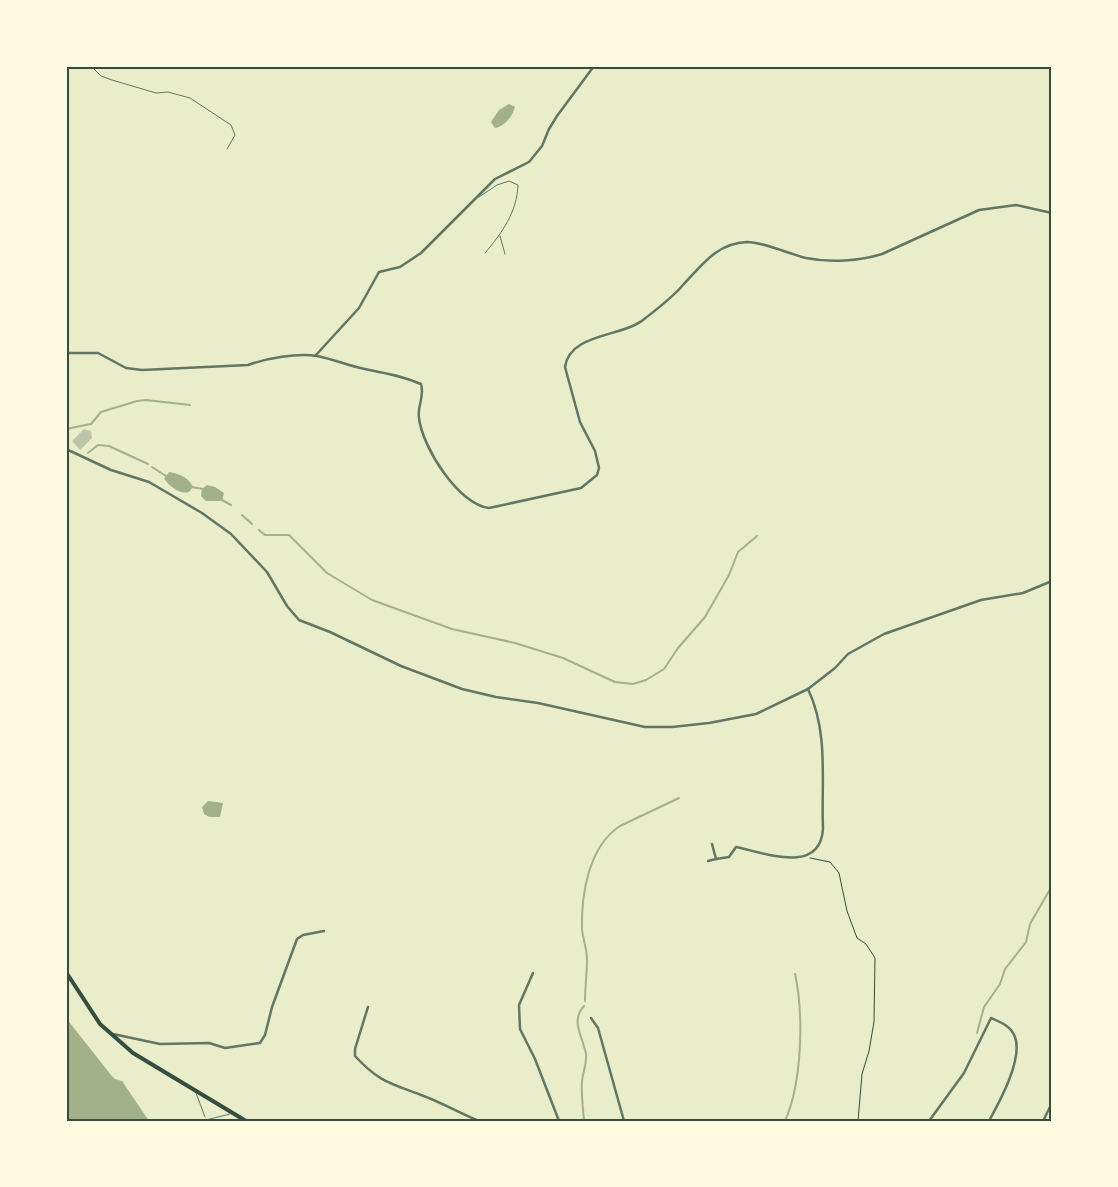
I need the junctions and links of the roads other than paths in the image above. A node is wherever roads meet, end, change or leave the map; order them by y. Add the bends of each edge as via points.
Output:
1 (91, 66) edge
2 (594, 66) edge
3 (227, 149) dead end
4 (476, 199) junction
5 (1052, 213) edge
6 (500, 236) junction
7 (485, 253) dead end
8 (505, 254) dead end
9 (66, 353) edge
10 (315, 356) junction
11 (66, 449) edge
12 (1052, 581) edge
13 (808, 689) junction
14 (712, 844) dead end
15 (716, 859) junction
16 (708, 860) dead end
17 (324, 931) dead end
18 (66, 972) edge
19 (533, 973) dead end
20 (368, 1007) dead end
21 (591, 1018) dead end
22 (111, 1034) junction
23 (196, 1092) junction
24 (1052, 1103) edge
25 (233, 1113) junction
26 (936, 1113) junction
27 (205, 1118) junction
28 (202, 1121) edge
29 (246, 1121) edge
30 (479, 1121) edge
31 (559, 1121) edge
32 (624, 1121) edge
33 (929, 1121) edge
34 (933, 1121) edge
35 (989, 1121) edge
36 (1043, 1121) edge

1 - 3 lane via 101,76 112,80 156,93 168,92 190,98 231,125 235,135
2 - 4 street via 528,162 495,179
4 - 6 lane via 497,185 510,181 518,185 517,203
4 - 10 street via 421,252 400,267 379,272 359,308
5 - 10 street via 1016,205 979,210 866,259 808,258 748,242 719,249 641,322 581,345 566,360 576,408 595,450 599,468 597,475 581,488 489,508 480,508 469,500 430,453 418,417 424,392 421,384 401,375
6 - 7 lane
6 - 8 lane
9 - 10 street via 98,353 126,368 142,370 248,365
11 - 13 street via 111,470 149,482 231,534 267,572 299,620 401,666 462,689 571,709 645,727 709,723 756,714
12 - 13 street via 1023,593 981,600 884,634 848,654
13 - 15 street via 822,733 823,829 818,850 805,856 766,854 736,847 729,857
14 - 15 street
15 - 16 street
17 - 22 street via 297,939 260,1043 225,1048 209,1043 160,1044
18 - 22 main road via 91,1011
19 - 31 street via 519,1005 520,1029
20 - 30 street via 355,1049 355,1056 368,1070 389,1084
21 - 32 street via 598,1028
22 - 23 main road via 134,1054
23 - 25 main road
23 - 27 lane
24 - 36 street
25 - 27 lane
25 - 29 main road
26 - 33 street
26 - 34 street
26 - 35 street via 964,1073 991,1018 1006,1025 1015,1036 1017,1052 1005,1090
27 - 28 lane

